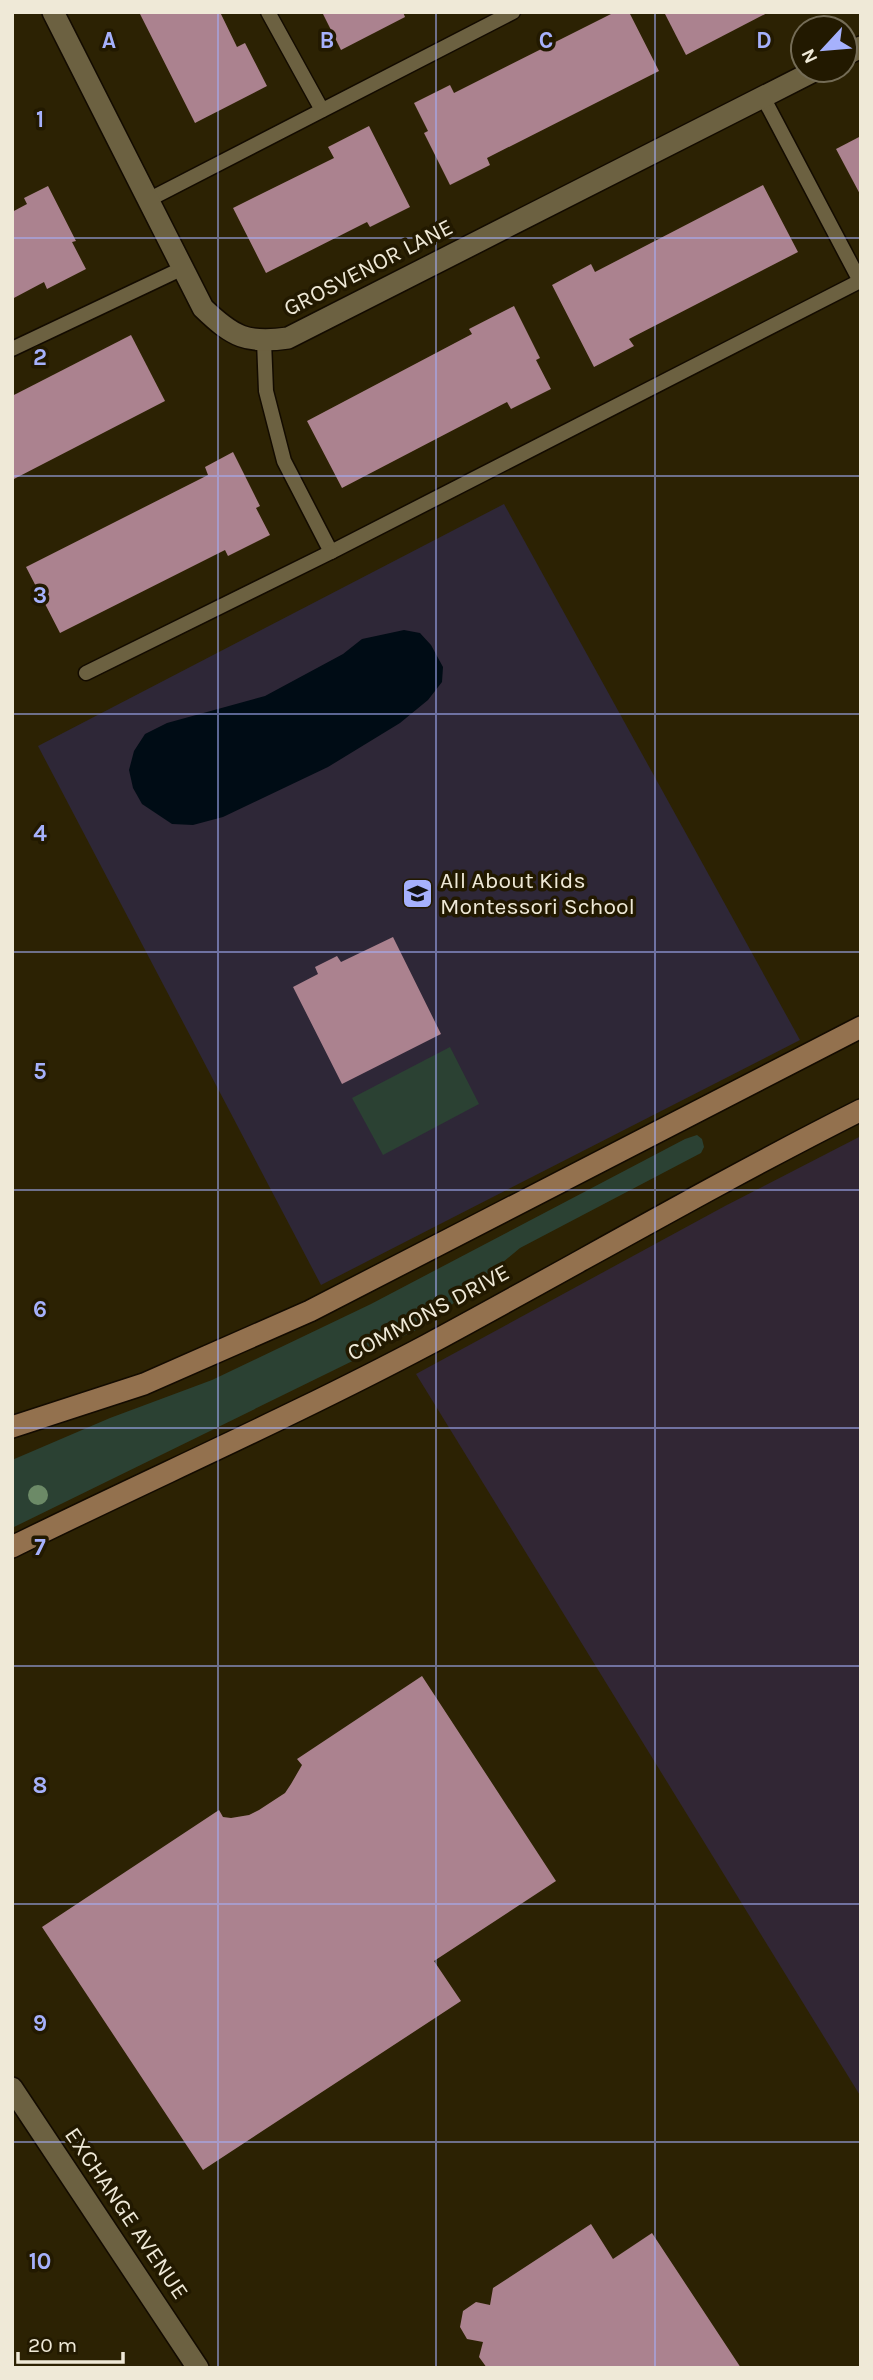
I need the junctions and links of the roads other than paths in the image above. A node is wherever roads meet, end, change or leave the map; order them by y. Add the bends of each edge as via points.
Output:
1 (53, 12) edge
2 (268, 12) edge
3 (513, 12) edge
4 (789, 84) edge
5 (763, 97) junction
6 (322, 110) junction
7 (148, 200) junction
8 (181, 269) junction
9 (860, 281) edge
10 (264, 341) junction
11 (12, 349) edge
12 (331, 552) junction
13 (86, 673) dead end
14 (861, 1027) edge
15 (861, 1110) edge
16 (12, 1427) edge
17 (12, 1547) edge
18 (12, 2088) edge
19 (198, 2368) edge

1 - 7 street, GROSVENOR LANE
2 - 6 lane
3 - 6 lane
4 - 5 street, GROSVENOR LANE
5 - 9 lane
5 - 10 street, GROSVENOR LANE via 288,338
6 - 7 lane
7 - 8 street, GROSVENOR LANE
8 - 10 street, GROSVENOR LANE via 203,308 223,327
8 - 11 lane
9 - 12 lane
10 - 12 lane via 266,391 284,461
12 - 13 lane
14 - 16 street via 310,1311 144,1384
15 - 17 street, COMMONS DRIVE via 414,1351
18 - 19 street, EXCHANGE AVENUE

